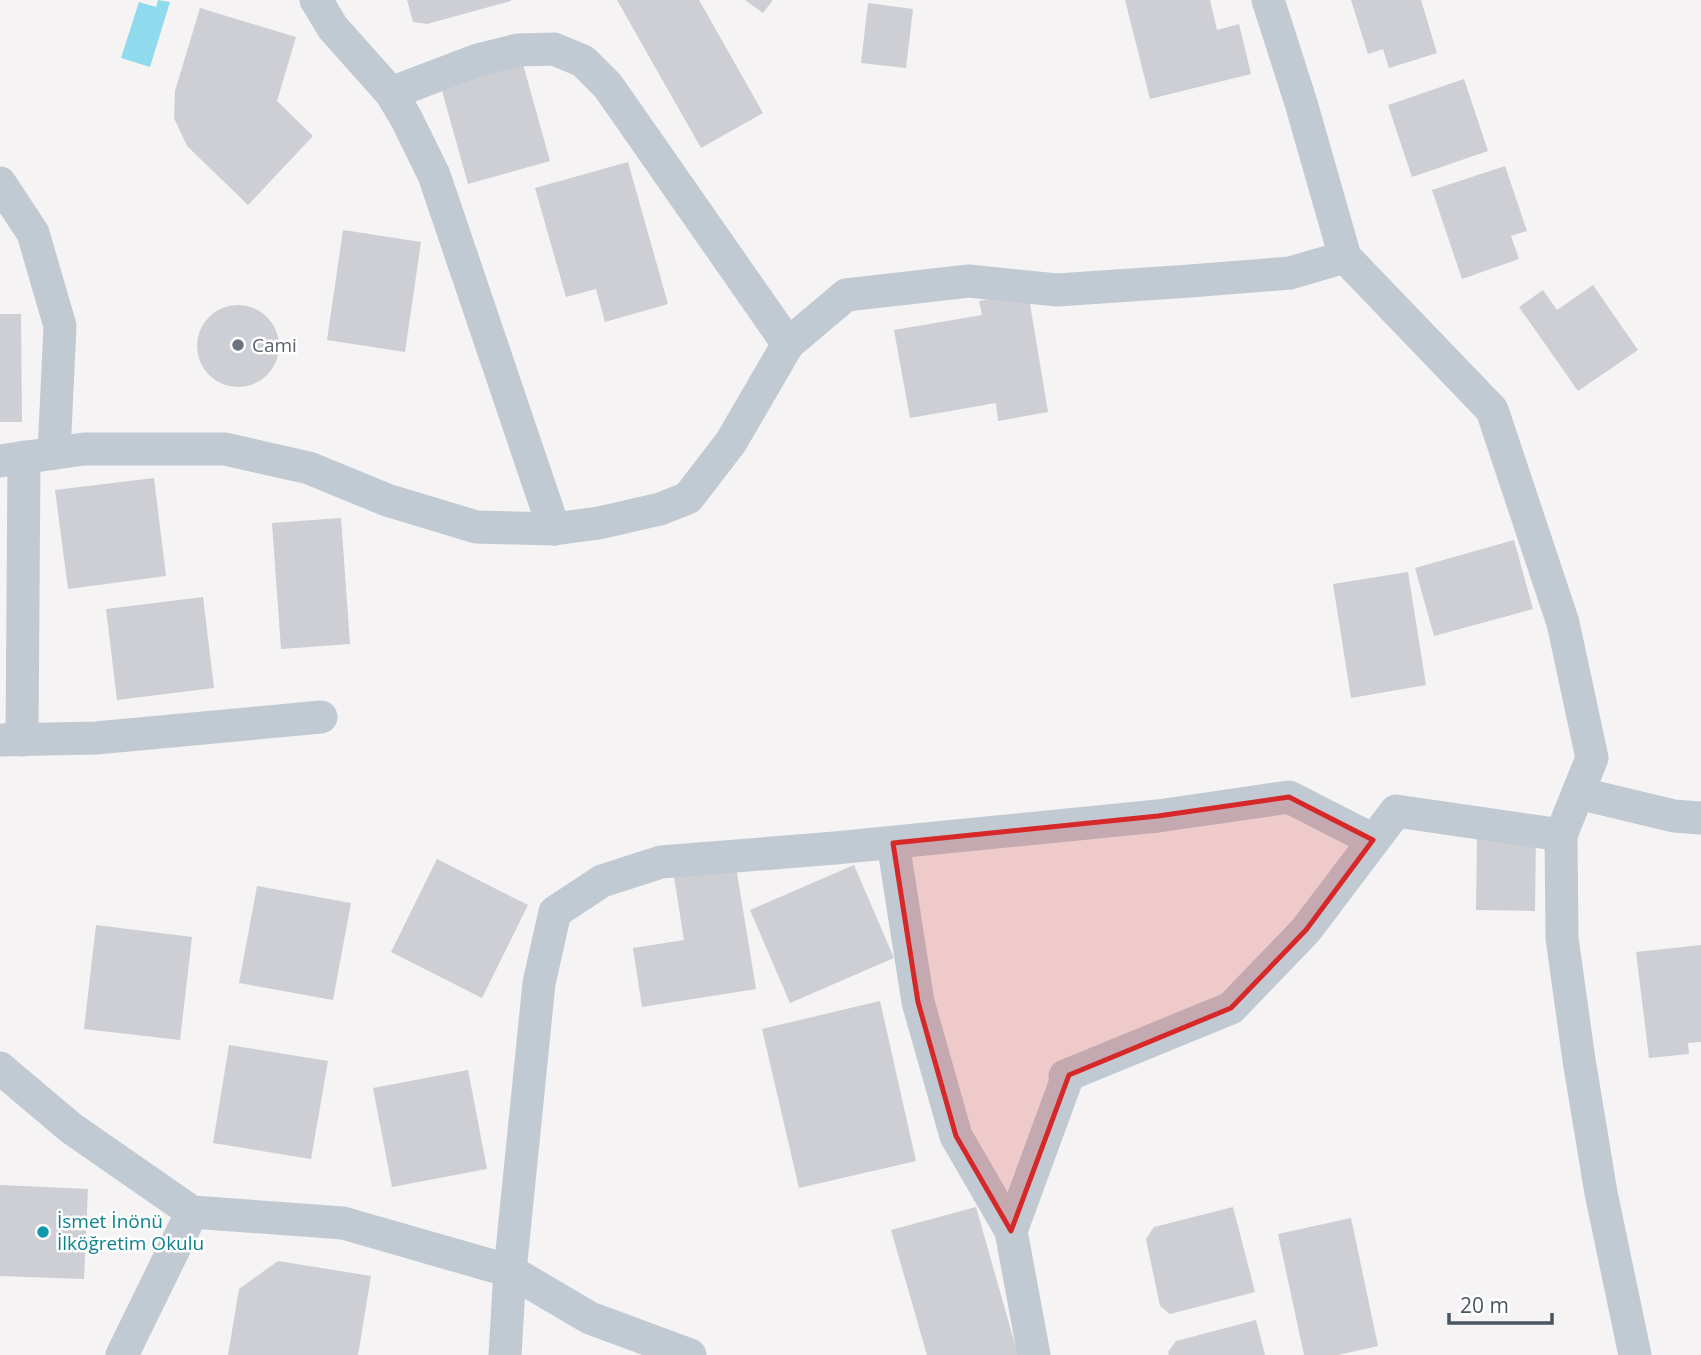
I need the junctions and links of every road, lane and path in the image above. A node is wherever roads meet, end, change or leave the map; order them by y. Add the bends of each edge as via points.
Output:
1 (316, 0) edge
2 (1268, 0) edge
3 (391, 93) junction
4 (0, 183) edge
5 (1345, 257) junction
6 (788, 344) junction
7 (26, 457) edge
8 (555, 529) junction
9 (321, 717) dead end
10 (11, 740) edge
11 (1578, 793) junction
12 (1701, 818) edge
13 (1561, 835) junction
14 (1373, 840) junction
15 (893, 843) junction
16 (0, 1068) edge
17 (192, 1212) junction
18 (1011, 1231) junction
19 (510, 1271) junction
20 (122, 1355) edge
21 (505, 1355) edge
22 (690, 1355) edge
23 (1034, 1355) edge
24 (1635, 1355) edge

1 - 3 street via 333,28
2 - 5 street
3 - 6 street via 518,50 554,49 583,61 608,86
3 - 8 street via 434,175
4 - 7 street via 33,233 60,326
5 - 6 street via 1290,273 1190,281 1056,290 969,282 846,295
5 - 11 street via 1492,410 1563,623 1592,758
6 - 8 street via 731,442 688,498 660,509
7 - 8 street via 84,449 226,449 309,468 387,500 476,527
7 - 10 street
9 - 10 street via 96,738
11 - 12 street
11 - 13 street
13 - 14 street via 1396,811
13 - 24 street via 1562,938 1579,1060
14 - 15 street via 1289,797 1158,816
14 - 18 street via 1306,930 1231,1008 1065,1076
15 - 18 street via 918,1002 956,1136
15 - 19 street via 661,862 602,881 555,912 539,983
16 - 17 street via 71,1128
17 - 19 street via 343,1223
17 - 20 street
18 - 23 street
19 - 21 street
19 - 22 street via 590,1318

